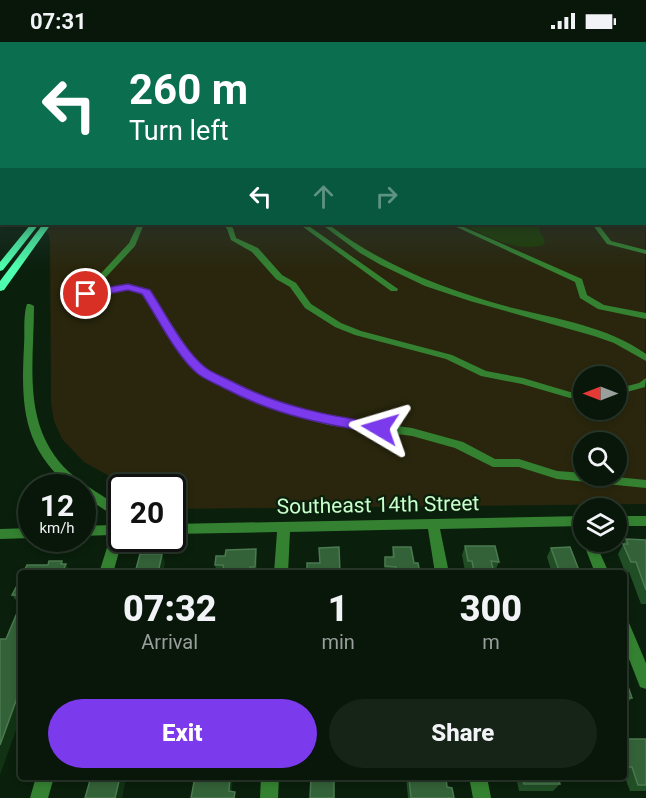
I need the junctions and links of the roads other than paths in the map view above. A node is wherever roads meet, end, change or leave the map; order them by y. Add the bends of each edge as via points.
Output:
1 (34, 225) edge
2 (46, 225) edge
3 (141, 225) edge
4 (227, 225) edge
5 (303, 225) edge
6 (325, 225) edge
7 (455, 225) edge
8 (596, 225) edge
9 (646, 252) edge
10 (0, 268) edge
11 (0, 288) edge
12 (394, 289) dead end
13 (30, 306) dead end
14 (646, 316) edge
15 (646, 358) edge
16 (646, 381) edge
17 (627, 389) edge
18 (573, 395) edge
19 (65, 474) edge
20 (646, 484) edge
21 (646, 520) edge
22 (627, 521) edge
23 (434, 523) junction
24 (573, 523) edge
25 (284, 526) junction
26 (186, 529) edge
27 (18, 533) edge
28 (0, 534) edge
29 (113, 552) edge
30 (593, 552) edge
31 (107, 570) edge
32 (281, 570) edge
33 (442, 570) edge
34 (601, 570) edge
35 (627, 635) edge
36 (646, 681) edge
37 (44, 780) edge
38 (270, 780) edge
39 (479, 780) edge
40 (39, 798) edge
41 (269, 798) edge
42 (482, 798) edge

1 - 10 main road
2 - 11 main road
3 - 20 street via 132,244 86,294 128,287 146,292 203,372 300,414 421,434 459,445 494,463 519,463 557,475
4 - 18 street via 234,239 255,250 279,277 293,285 308,306 338,325 449,357 484,374
5 - 12 street
6 - 15 street via 381,262 444,291 564,324 632,347
7 - 14 street via 579,281 583,296 601,307
8 - 9 street via 609,243
13 - 19 street via 31,419 45,452
16 - 17 street
21 - 22 street
23 - 24 street, Southeast 14th Street
23 - 25 street, Southeast 14th Street
23 - 33 street
25 - 26 street, Southeast 14th Street
25 - 32 street
27 - 28 street
29 - 31 street
30 - 34 street
35 - 36 street
37 - 40 street
38 - 41 street
39 - 42 street

